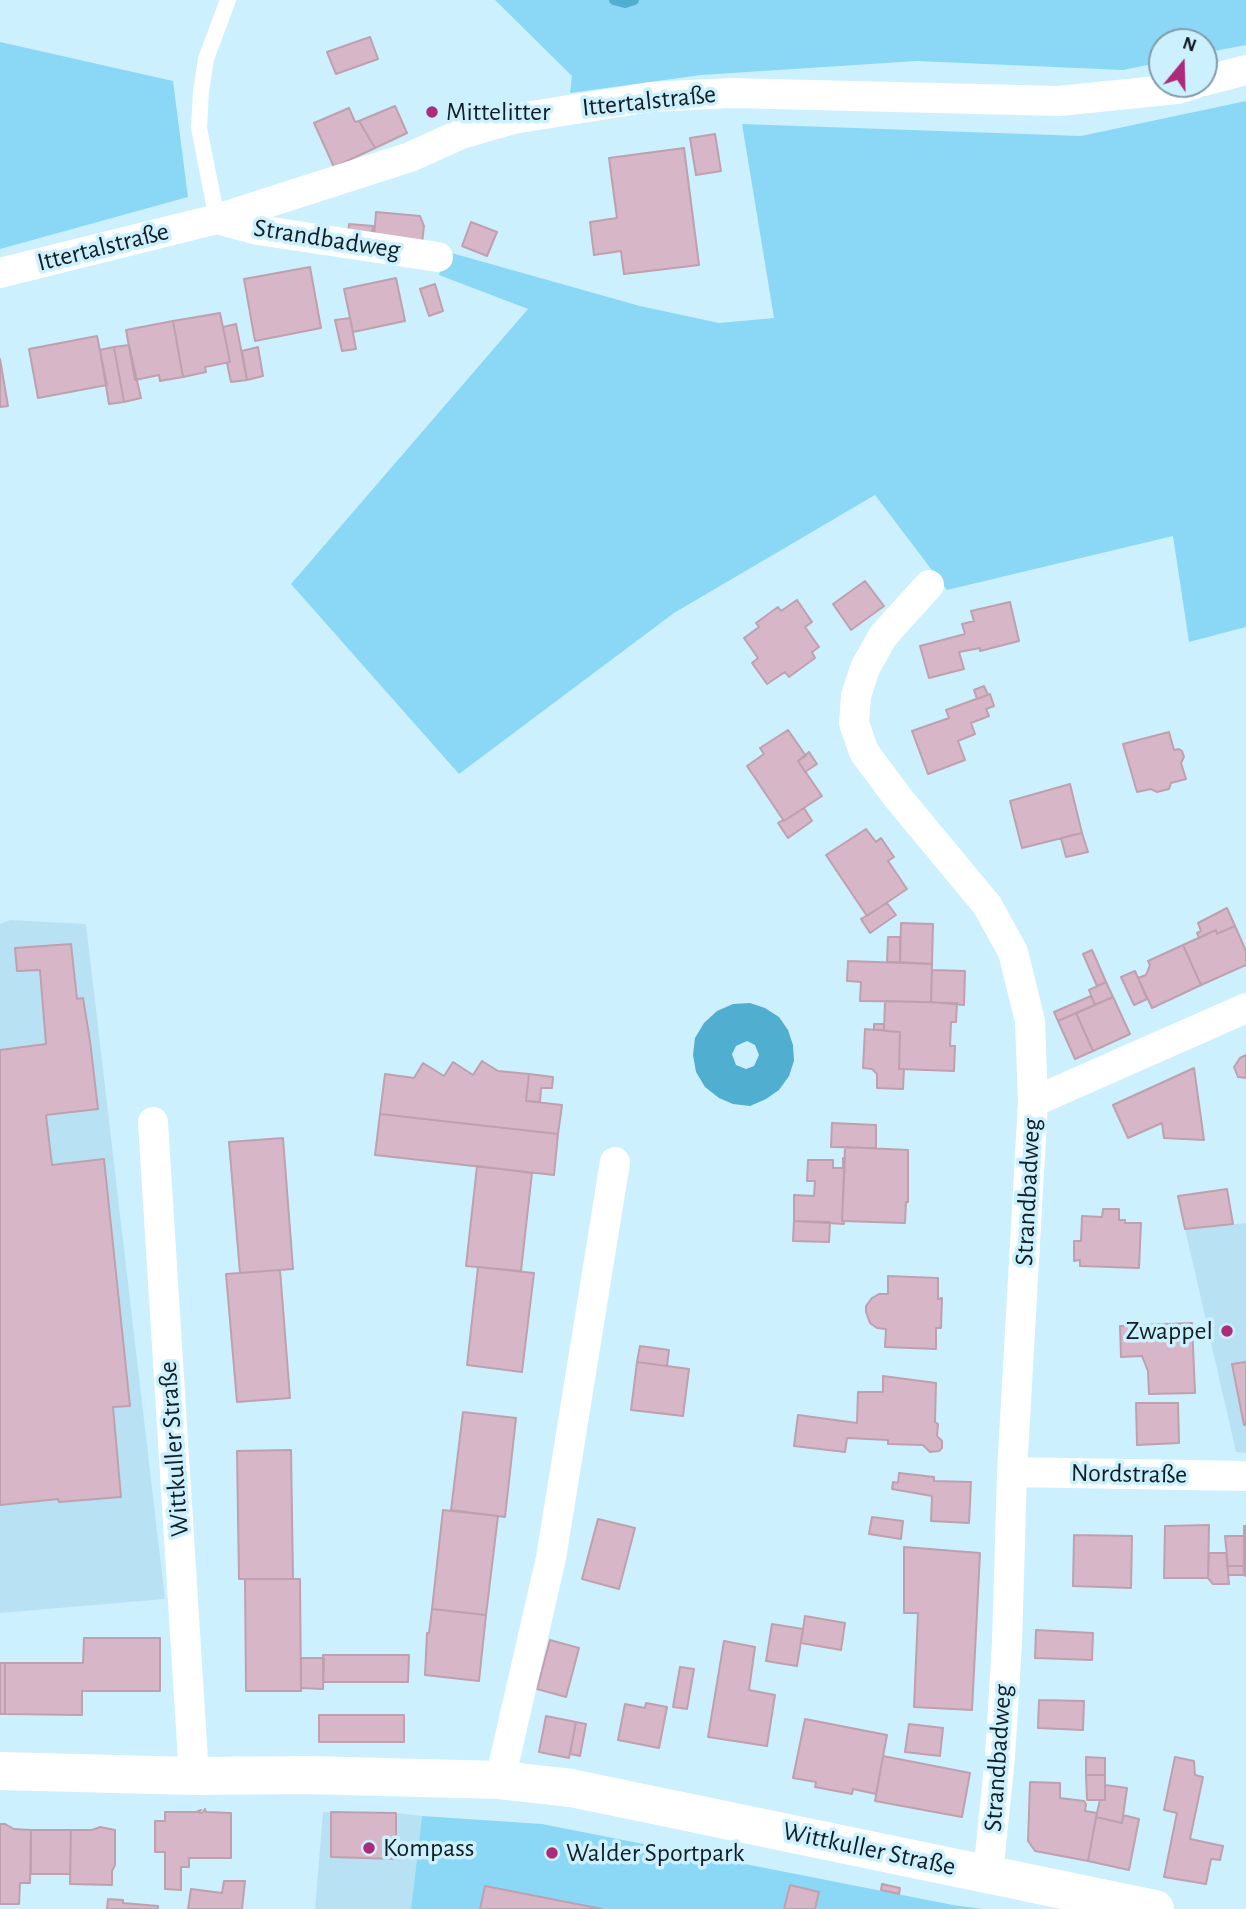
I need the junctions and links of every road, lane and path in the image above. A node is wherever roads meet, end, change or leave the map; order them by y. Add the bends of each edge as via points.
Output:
1 (228, 0) edge
2 (1246, 70) edge
3 (1218, 77) edge
4 (1148, 92) edge
5 (217, 219) junction
6 (438, 257) dead end
7 (0, 273) edge
8 (929, 585) dead end
9 (1246, 1008) edge
10 (1033, 1102) junction
11 (153, 1122) dead end
12 (615, 1162) dead end
13 (1013, 1472) junction
14 (1246, 1476) edge
15 (0, 1771) edge
16 (194, 1776) junction
17 (500, 1780) junction
18 (988, 1874) junction
19 (1155, 1909) edge

1 - 5 lane via 206,59 199,128
2 - 3 street
4 - 5 street, Ittertalstraße via 1059,100 732,93 651,97 513,118 410,157
5 - 6 street, Strandbadweg via 258,230
5 - 7 street, Ittertalstraße
8 - 10 street, Strandbadweg via 883,636 865,668 854,723 864,752 987,905 1013,952 1030,1021
9 - 10 street
10 - 13 street, Strandbadweg
11 - 16 street, Wittkuller Straße
12 - 17 street via 551,1558
13 - 14 street, Nordstraße
13 - 18 street, Strandbadweg via 1000,1757
15 - 16 main road, Wittkuller Straße
16 - 17 main road, Wittkuller Straße
17 - 18 main road, Wittkuller Straße via 571,1788
18 - 19 main road, Wittkuller Straße

